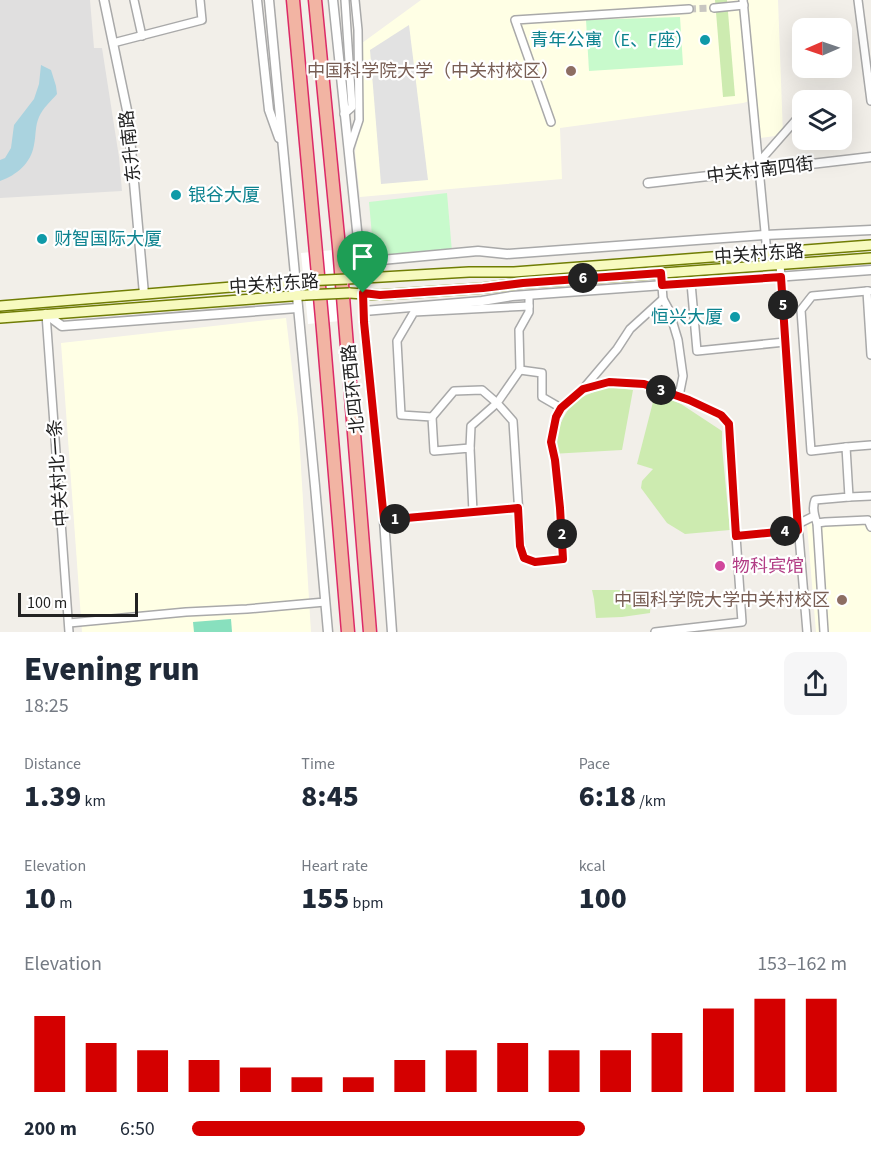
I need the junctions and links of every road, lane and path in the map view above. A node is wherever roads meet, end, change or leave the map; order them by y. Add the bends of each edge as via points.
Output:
1 (104, 0) edge
2 (134, 0) edge
3 (200, 0) edge
4 (257, 0) edge
5 (269, 0) edge
6 (293, 0) edge
7 (315, 0) edge
8 (333, 0) edge
9 (345, 0) edge
10 (355, 0) edge
11 (858, 0) edge
12 (744, 3) edge
13 (714, 8) tunnel mouth
14 (689, 9) tunnel mouth
15 (142, 36) junction
16 (113, 43) junction
17 (871, 100) edge
18 (344, 114) junction
19 (551, 122) dead end
20 (792, 125) edge
21 (284, 151) junction
22 (348, 152) junction
23 (871, 157) edge
24 (759, 166) junction
25 (648, 183) dead end
26 (871, 230) edge
27 (765, 235) junction
28 (871, 245) edge
29 (767, 253) junction
30 (871, 258) edge
31 (360, 262) junction
32 (780, 264) junction
33 (871, 270) edge
34 (661, 273) junction
35 (781, 277) junction
36 (362, 278) junction
37 (299, 281) junction
38 (691, 283) junction
39 (662, 285) junction
40 (869, 291) edge
41 (363, 293) junction
42 (144, 294) junction
43 (301, 295) junction
44 (529, 295) junction
45 (663, 299) junction
46 (0, 306) edge
47 (529, 306) junction
48 (297, 308) junction
49 (364, 310) junction
50 (46, 314) junction
51 (0, 318) edge
52 (785, 342) junction
53 (871, 355) edge
54 (520, 370) junction
55 (583, 389) junction
56 (679, 396) junction
57 (497, 403) junction
58 (561, 408) junction
59 (432, 417) junction
60 (871, 445) edge
61 (846, 447) junction
62 (470, 448) junction
63 (871, 496) edge
64 (849, 497) junction
65 (518, 508) junction
66 (473, 512) junction
67 (815, 519) junction
68 (384, 520) junction
69 (798, 527) junction
70 (871, 527) edge
71 (736, 536) junction
72 (325, 602) junction
73 (69, 623) junction
74 (69, 632) edge
75 (328, 632) edge
76 (348, 632) edge
77 (370, 632) edge
78 (392, 632) edge
79 (655, 632) edge
80 (807, 632) edge
81 (824, 632) edge

1 - 16 street, 东升南路
2 - 15 street
3 - 15 street via 202,20
4 - 21 street via 269,110
5 - 21 street
6 - 76 highway, 北四环西路
7 - 77 highway, 北四环西路
8 - 18 street, 北四环西路
9 - 18 street via 352,107
10 - 22 street via 358,120
11 - 17 street
12 - 13 street
12 - 24 street
14 - 19 street via 515,20
15 - 16 street
16 - 42 street, 东升南路 via 128,115
18 - 22 street, 北四环西路
20 - 24 street
21 - 37 street
22 - 31 street, 北四环西路
23 - 24 street, 中关村南四街
24 - 25 street, 中关村南四街
24 - 27 street
26 - 27 street, 中关村东路
27 - 29 street
27 - 31 street, 中关村东路 via 507,254 478,251
28 - 29 main road, 中关村东路
29 - 36 main road, 中关村东路 via 514,272
30 - 32 main road, 中关村东路
31 - 36 street, 北四环西路
32 - 34 main road, 中关村东路
32 - 35 street
33 - 35 street, 中关村东路
34 - 39 street
34 - 41 main road, 中关村东路 via 380,295
35 - 38 street, 中关村东路
35 - 52 street
36 - 37 main road, 中关村东路, bridge
36 - 41 street, 北四环西路
37 - 42 main road, 中关村东路
37 - 43 street
38 - 39 street, 中关村东路
38 - 52 street via 697,351
39 - 44 street, 中关村东路
39 - 45 street
40 - 53 street
40 - 61 street via 812,296 801,310 811,451
41 - 43 main road, 中关村东路, bridge
41 - 49 street, 北四环西路
42 - 46 main road, 中关村东路
43 - 48 street
43 - 50 main road, 中关村东路
44 - 47 street
44 - 49 street, 中关村东路
45 - 55 street via 630,329
45 - 56 street via 678,340 683,376
47 - 54 street via 519,330
47 - 59 street via 414,312 397,341 401,416
48 - 50 street, 中关村东路 via 62,326
48 - 72 street
49 - 68 street, 北四环西路
50 - 51 main road, 中关村东路
50 - 73 street, 中关村北一条
52 - 69 street
54 - 57 street
54 - 58 street via 542,373 542,397
55 - 56 street via 609,382 644,384
55 - 58 street
56 - 71 street via 721,415 729,424
57 - 59 street via 482,390 454,391
57 - 62 street via 471,426
57 - 65 street via 513,421
58 - 65 street via 551,442 563,559 535,562 524,558
59 - 62 street via 435,451
60 - 61 street
61 - 64 street
62 - 66 street
63 - 64 street
64 - 67 street via 815,500
65 - 66 street
66 - 68 street
67 - 69 street
67 - 70 street via 868,520
67 - 81 street
68 - 78 street, 北四环西路
69 - 71 street
69 - 80 street
71 - 79 street via 742,622
72 - 73 street
72 - 75 street
73 - 74 street, 中关村北一条

